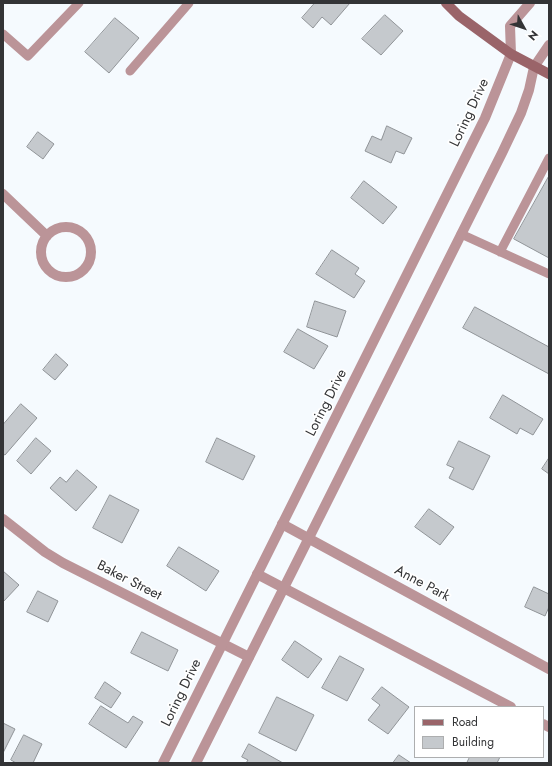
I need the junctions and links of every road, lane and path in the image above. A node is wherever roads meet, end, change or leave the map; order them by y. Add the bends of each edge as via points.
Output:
1 (79, 3) edge
2 (189, 3) edge
3 (446, 3) edge
4 (527, 4) edge
5 (3, 34) edge
6 (549, 44) edge
7 (511, 54) junction
8 (534, 67) junction
9 (130, 70) dead end
10 (549, 74) edge
11 (549, 158) edge
12 (3, 194) edge
13 (461, 234) junction
14 (47, 236) junction
15 (500, 252) junction
16 (549, 274) edge
17 (3, 519) edge
18 (282, 524) junction
19 (308, 538) junction
20 (257, 574) junction
21 (284, 588) junction
22 (223, 644) junction
23 (249, 657) junction
24 (549, 669) edge
25 (509, 706) edge
26 (163, 763) edge
27 (196, 763) edge

1 - 5 lane via 28,56
2 - 9 lane
3 - 7 main road
4 - 7 street via 510,26
6 - 8 street
7 - 8 main road
7 - 18 street, Loring Drive via 485,118
8 - 10 main road
8 - 13 street via 521,113
11 - 15 lane
12 - 14 street
13 - 15 lane
13 - 19 street
14 - 14 street via 41,248 41,256 47,269 64,278 76,276 88,265 91,253 88,240 83,234 64,227
15 - 16 lane
17 - 22 street, Baker Street via 63,563
18 - 19 street, Anne Park
18 - 20 street, Loring Drive
19 - 21 street
19 - 24 street, Anne Park
20 - 21 street
20 - 22 street, Loring Drive
21 - 23 street
21 - 25 street
22 - 23 street, Baker Street
22 - 26 street, Loring Drive
23 - 27 street

